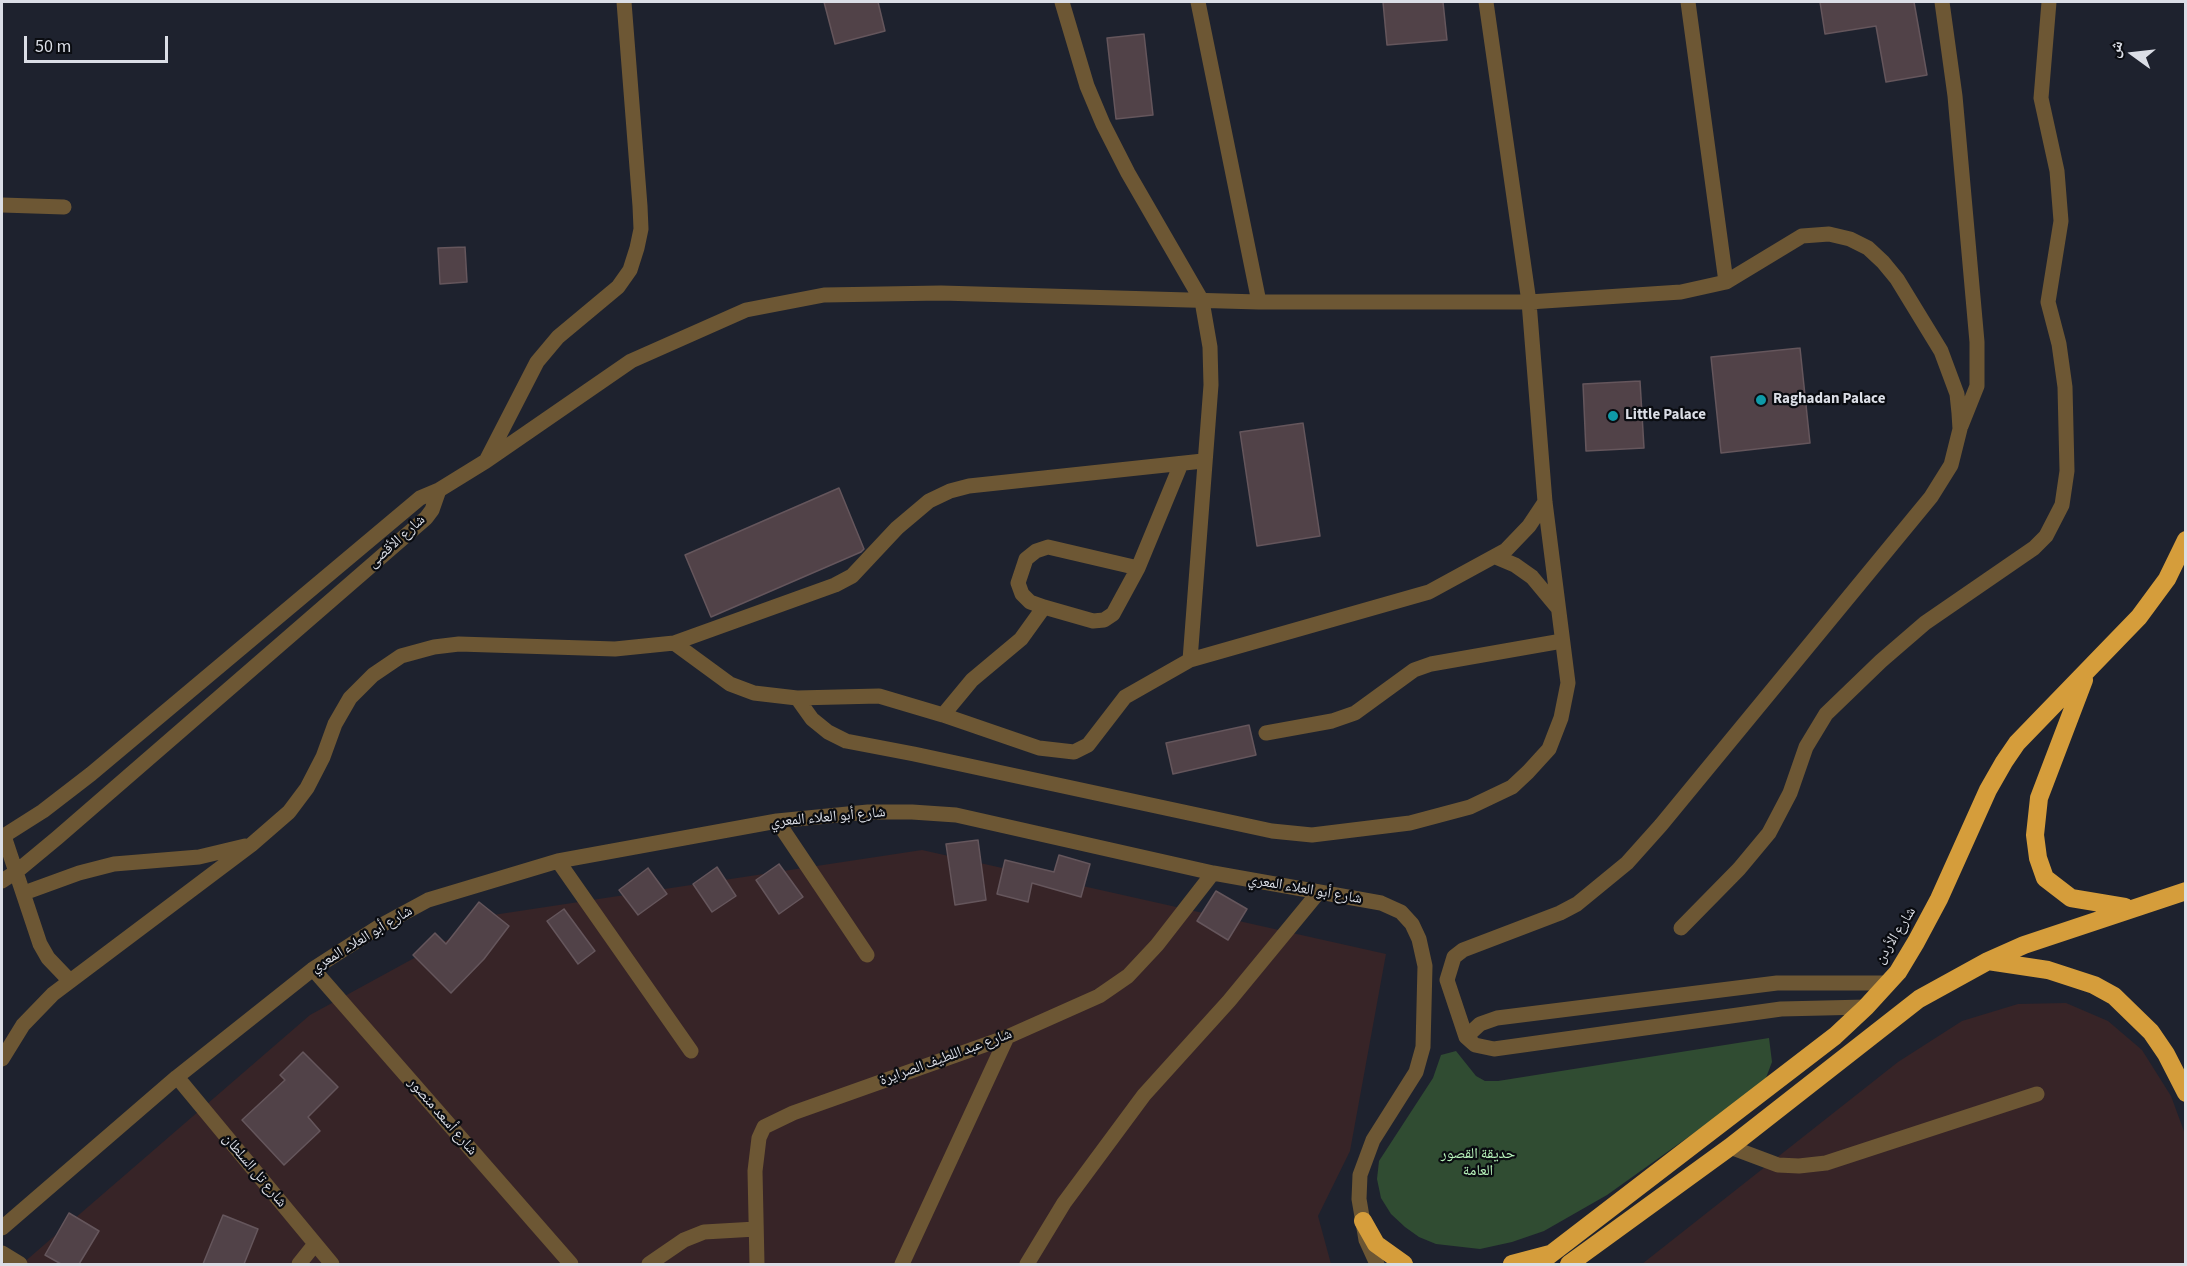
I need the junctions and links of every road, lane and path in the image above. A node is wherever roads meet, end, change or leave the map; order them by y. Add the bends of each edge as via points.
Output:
1 (624, 2) edge
2 (1062, 2) edge
3 (1198, 2) edge
4 (1486, 2) edge
5 (1688, 2) edge
6 (1942, 2) edge
7 (2049, 2) edge
8 (2, 205) edge
9 (64, 207) dead end
10 (1726, 282) junction
11 (1202, 301) junction
12 (1259, 302) junction
13 (1529, 302) junction
14 (1960, 429) junction
15 (486, 461) junction
16 (1203, 461) junction
17 (1181, 464) junction
18 (439, 490) junction
19 (1545, 502) junction
20 (2186, 540) edge
21 (1496, 557) junction
22 (1138, 568) junction
23 (1044, 607) junction
24 (1558, 610) junction
25 (1562, 641) junction
26 (674, 643) junction
27 (1190, 660) junction
28 (2085, 676) junction
29 (797, 698) junction
30 (943, 715) junction
31 (1266, 733) dead end
32 (777, 821) junction
33 (3, 837) edge
34 (251, 844) junction
35 (558, 861) junction
36 (16, 872) junction
37 (1213, 873) junction
38 (2, 881) edge
39 (2186, 891) edge
40 (24, 893) junction
41 (1318, 893) junction
42 (2130, 908) junction
43 (1682, 928) dead end
44 (867, 955) dead end
45 (1988, 961) junction
46 (313, 969) junction
47 (70, 981) junction
48 (1793, 983) junction
49 (1886, 983) junction
50 (1866, 1007) junction
51 (1796, 1008) junction
52 (1007, 1037) junction
53 (1466, 1038) junction
54 (691, 1051) dead end
55 (2, 1059) edge
56 (177, 1077) junction
57 (2186, 1093) edge
58 (2037, 1094) dead end
59 (1730, 1147) junction
60 (1363, 1221) junction
61 (2, 1228) edge
62 (756, 1230) junction
63 (315, 1244) junction
64 (2, 1253) edge
65 (1545, 1259) edge
66 (1373, 1260) edge
67 (20, 1264) edge
68 (299, 1264) edge
69 (332, 1264) edge
70 (572, 1264) edge
71 (649, 1264) edge
72 (757, 1264) edge
73 (902, 1264) edge
74 (1027, 1264) edge
75 (1404, 1264) edge
76 (1512, 1264) edge
77 (1569, 1264) edge

1 - 15 street via 640,206 637,248 630,270 618,287 558,337 537,362
2 - 11 street via 1087,86 1103,124
3 - 12 street
4 - 13 street
5 - 10 street
6 - 14 street via 1955,96 1977,342 1977,386
7 - 43 street via 2041,98 2057,171 2061,220 2048,302 2065,387 2067,471 2062,505 2046,536 2034,548 1925,623 1826,714 1806,747 1790,793 1769,833
8 - 9 street
10 - 13 street via 1681,292
10 - 14 street via 1802,236 1829,234 1868,248 1897,279 1941,351 1957,394
11 - 12 street
11 - 15 street via 929,293 824,295 746,310 631,361
11 - 16 street via 1210,347 1211,385
12 - 13 street
13 - 19 street
14 - 53 street via 1951,465 1931,497 1627,863 1560,913 1473,945 1454,957 1447,980
15 - 18 street
16 - 17 street
16 - 27 street
17 - 22 street
17 - 26 street via 950,491 929,501 897,528 852,576
18 - 33 street, شارع الأقصى via 412,504 91,774
18 - 36 street, شارع الأقصى via 426,518
19 - 21 street via 1516,541
19 - 24 street
20 - 28 highway, شارع الأردن via 2167,579 2139,617
21 - 24 street via 1533,577
21 - 27 street via 1447,584 1399,603
22 - 23 street via 1113,614 1104,620 1093,621
22 - 23 street via 1048,548 1036,550 1026,559 1018,582 1030,602
23 - 30 street via 1021,639 972,680
24 - 25 street
25 - 29 street via 1568,683 1561,718 1549,749 1512,788 1470,807 1410,822 1312,835 1261,828 846,741 812,719
25 - 31 street via 1431,664 1414,670 1355,713
26 - 29 street via 730,684 762,694
26 - 34 street via 615,649 459,644 401,656 373,675 350,698 334,724 307,788 289,812
27 - 30 street via 1125,697 1088,745 1074,752 1039,748
28 - 42 highway via 2039,798 2035,835 2038,858 2045,878 2071,898
28 - 49 highway, شارع الأردن via 2017,743 2004,762 1940,899 1904,962
29 - 30 street via 879,696
32 - 35 street, شارع أبو العلاء المعري
32 - 37 street, شارع أبو العلاء المعري via 868,812 956,815
32 - 44 street
33 - 36 street
34 - 40 street via 199,857 114,864
34 - 47 street
35 - 46 street, شارع أبو العلاء المعري via 428,900
35 - 54 street
36 - 38 street, شارع الأقصى
36 - 40 street
37 - 41 street, شارع أبو العلاء المعري
37 - 52 street, شارع عبد اللطيف الصرايرة via 1128,976 1099,996
39 - 42 highway
40 - 47 street via 40,944
41 - 60 street, شارع أبو العلاء المعري via 1381,903 1401,912 1419,939 1425,966 1420,1060 1374,1140 1360,1175
41 - 74 street via 1229,1001 1144,1095 1064,1203
42 - 45 highway via 2059,931
45 - 57 highway via 2048,970 2114,996 2151,1032
45 - 59 highway via 1919,999
46 - 56 street, شارع أبو العلاء المعري
46 - 70 street, شارع أسعد منصور
47 - 55 street via 30,1017
48 - 49 street
48 - 51 street
48 - 53 street via 1497,1018 1480,1024
49 - 50 highway, شارع الأردن
50 - 51 street
50 - 65 highway, شارع الأردن via 1835,1036
51 - 53 street via 1509,1048 1484,1048
52 - 62 street, شارع عبد اللطيف الصرايرة via 793,1113 764,1127 755,1171
52 - 73 street
56 - 61 street, شارع أبو العلاء المعري
56 - 63 street, شارع تل السلطان
58 - 59 street via 1826,1162 1778,1165
59 - 77 highway
60 - 66 street, شارع أبو العلاء المعري
60 - 75 highway via 1376,1244
62 - 71 street via 704,1232 684,1240
62 - 72 street, شارع عبد اللطيف الصرايرة
63 - 68 street
63 - 69 street, شارع تل السلطان
64 - 67 street
65 - 76 highway

